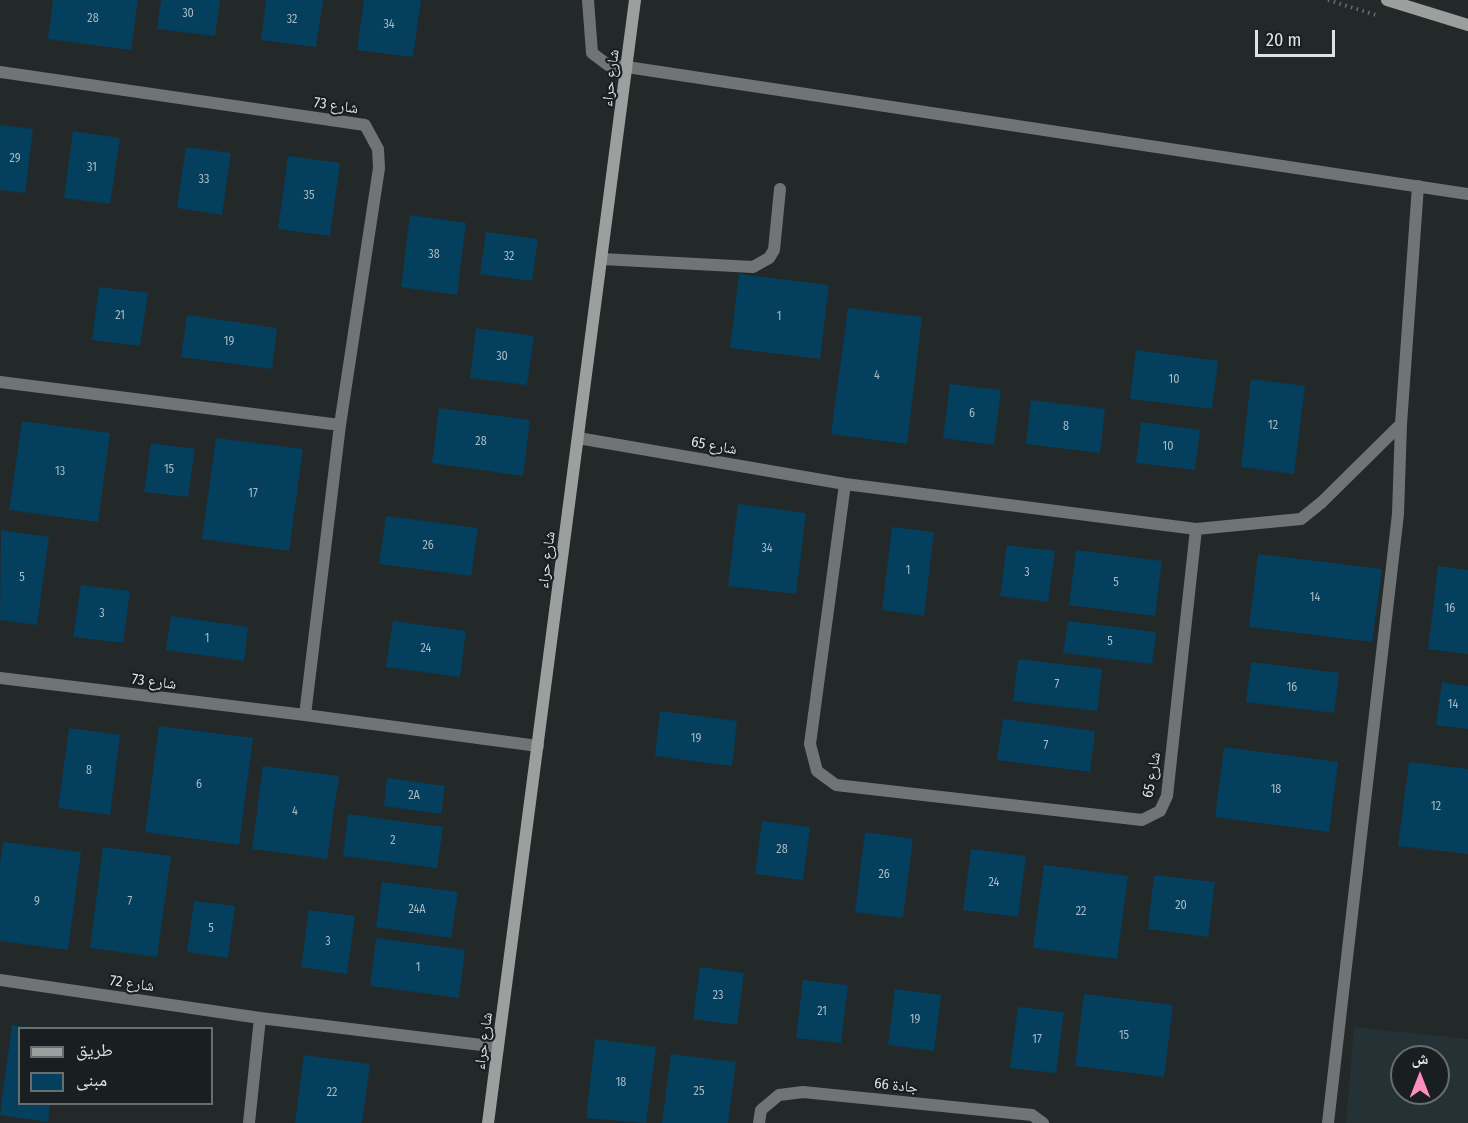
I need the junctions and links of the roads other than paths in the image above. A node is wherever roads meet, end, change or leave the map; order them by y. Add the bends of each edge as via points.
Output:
1 (588, 0) edge
2 (635, 0) edge
3 (1387, 0) edge
4 (1468, 25) edge
5 (627, 67) junction
6 (0, 72) edge
7 (1418, 186) junction
8 (780, 189) dead end
9 (1468, 194) edge
10 (602, 259) junction
11 (0, 382) edge
12 (1401, 424) junction
13 (340, 425) junction
14 (578, 438) junction
15 (844, 484) junction
16 (1196, 529) junction
17 (0, 678) edge
18 (305, 715) junction
19 (538, 746) junction
20 (0, 980) edge
21 (260, 1018) junction
22 (498, 1047) junction
23 (249, 1123) edge
24 (488, 1123) edge
25 (759, 1123) edge
26 (1044, 1123) edge
27 (1328, 1123) edge

1 - 5 street via 592,53 608,65
2 - 5 street, شارع حراء
3 - 4 street
5 - 7 street
5 - 10 street, شارع حراء
6 - 13 street, شارع 73 via 365,125 378,149 379,168
7 - 9 street
7 - 12 street
8 - 10 street via 774,250 769,258 753,267
10 - 14 street, شارع حراء
11 - 13 street
12 - 16 street via 1301,519
12 - 27 street via 1398,514
13 - 18 street, شارع 73
14 - 15 street, شارع 65
14 - 19 street, شارع حراء
15 - 16 street, شارع 65
15 - 16 street, شارع 65 via 810,744 817,771 836,785 1142,820 1160,811 1167,796
17 - 18 street, شارع 73
18 - 19 street, شارع 73
19 - 22 street, شارع حراء
20 - 21 street, شارع 72
21 - 22 street, شارع 72
21 - 23 street
22 - 24 street, شارع حراء
25 - 26 street, جادة 66 via 761,1110 779,1095 803,1092 1032,1115

